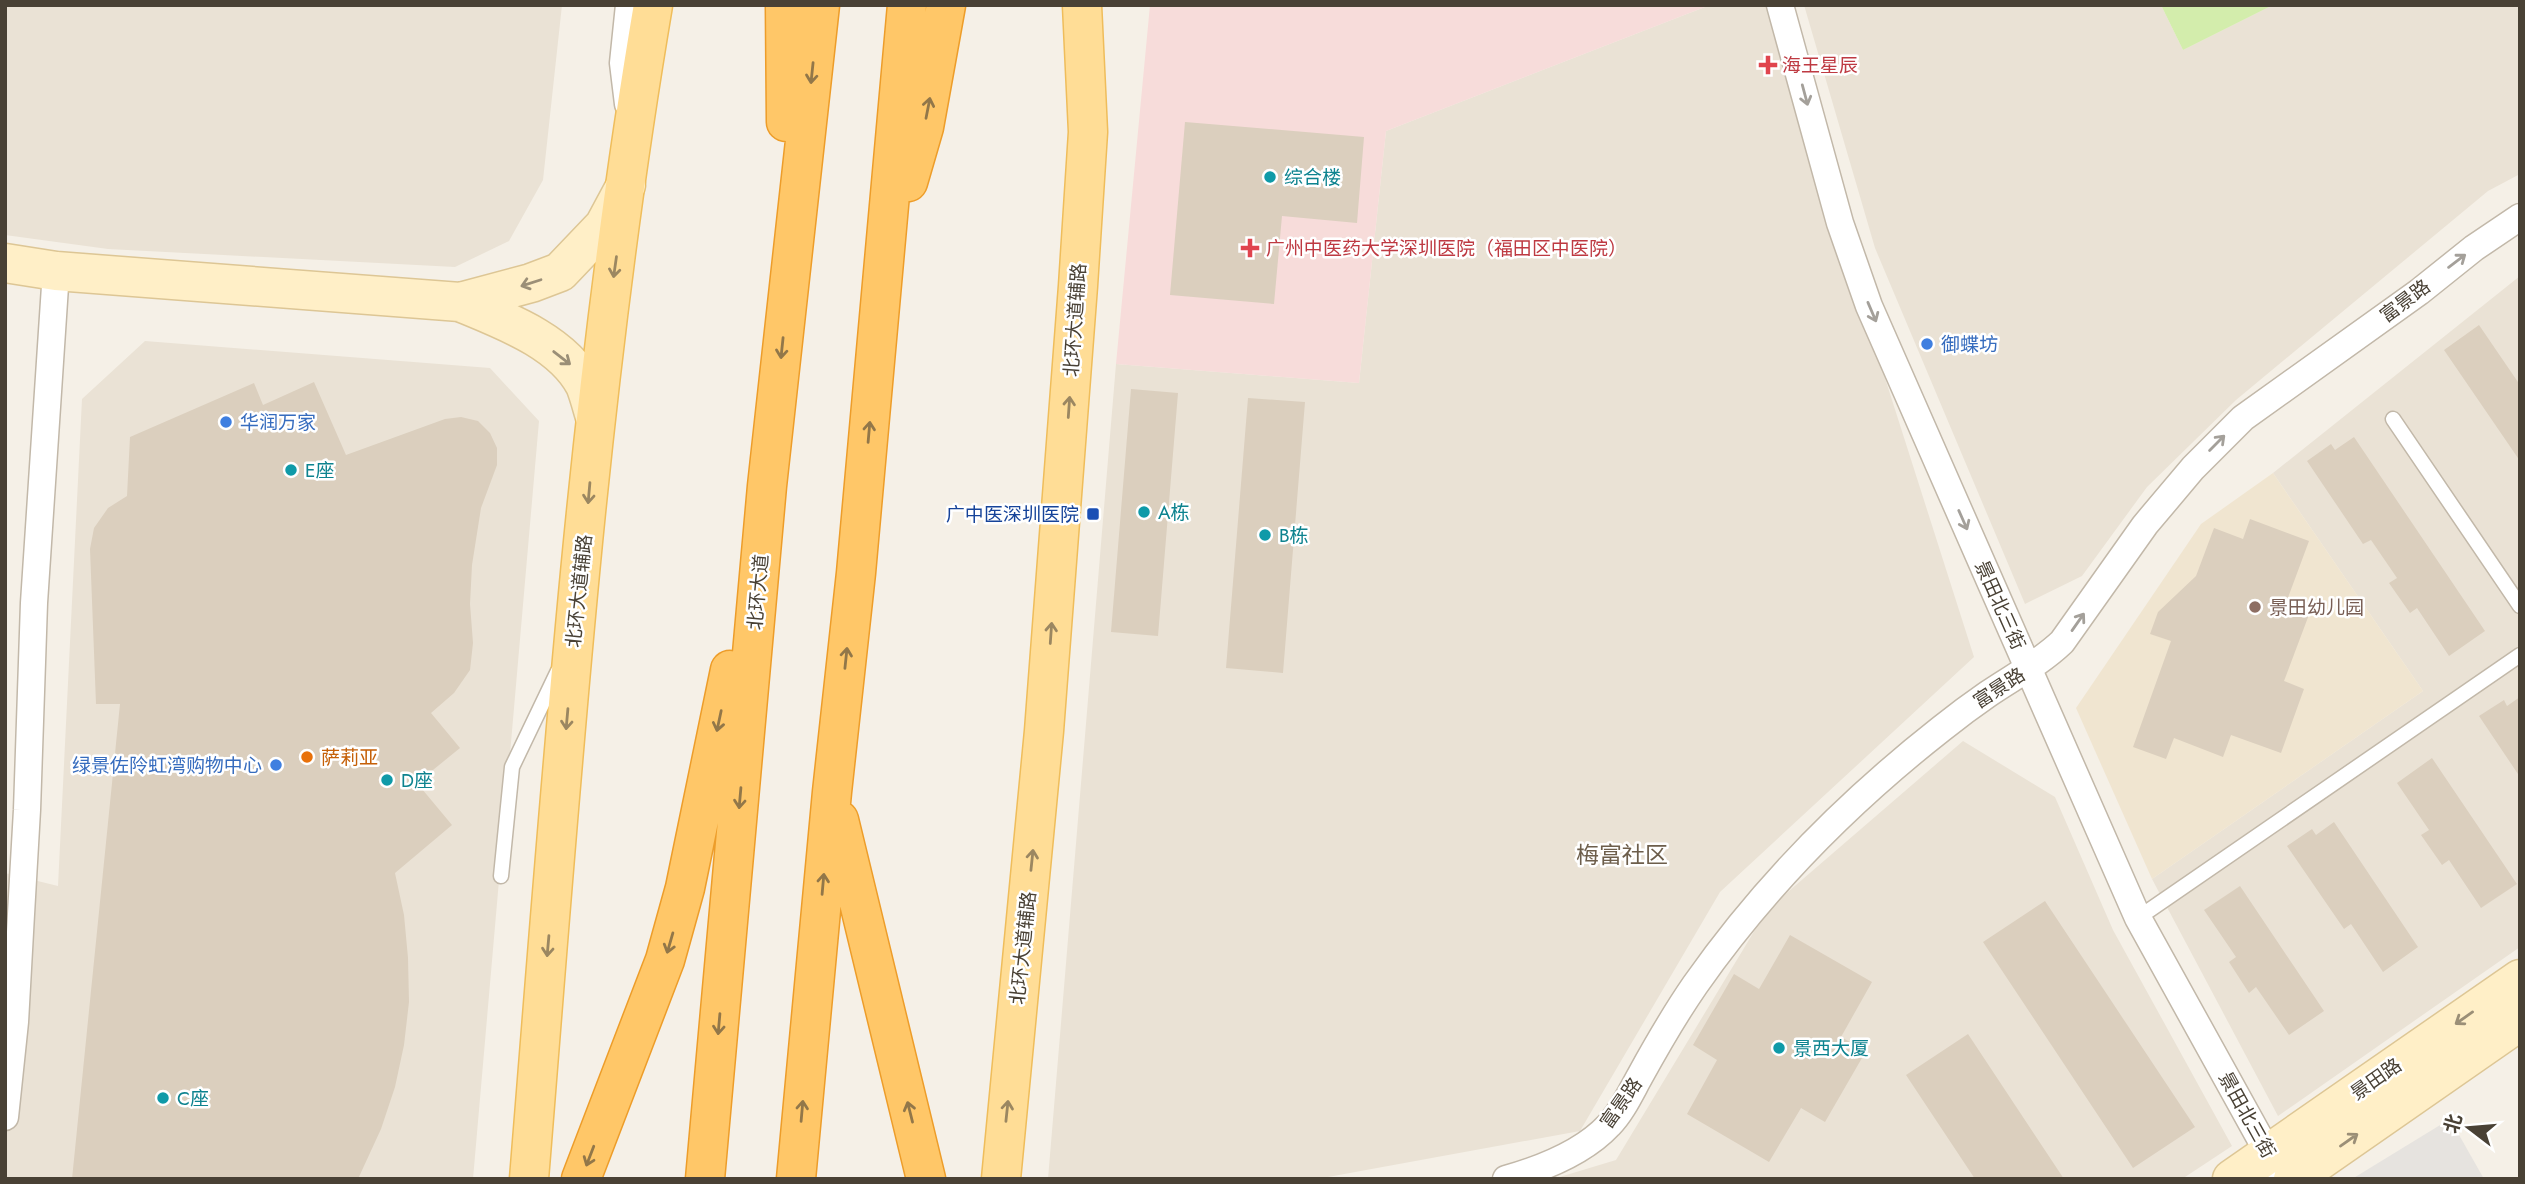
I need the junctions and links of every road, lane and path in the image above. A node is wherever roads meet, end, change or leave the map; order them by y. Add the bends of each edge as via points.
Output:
1 (629, 5) edge
2 (653, 5) edge
3 (785, 5) edge
4 (820, 5) edge
5 (906, 5) edge
6 (946, 5) edge
7 (1082, 5) edge
8 (1095, 5) edge
9 (1780, 5) edge
10 (632, 130) junction
11 (1088, 132) junction
12 (626, 184) junction
13 (2520, 218) edge
14 (5, 264) edge
15 (884, 268) junction
16 (56, 271) junction
17 (788, 295) junction
18 (460, 302) junction
19 (595, 417) junction
20 (2393, 418) dead end
21 (768, 486) junction
22 (2520, 606) edge
23 (574, 639) junction
24 (2520, 654) edge
25 (2029, 668) junction
26 (832, 792) junction
27 (501, 876) dead end
28 (2138, 918) junction
29 (2520, 979) edge
30 (2520, 1021) edge
31 (5, 1117) edge
32 (2282, 1171) edge
33 (529, 1179) edge
34 (581, 1179) edge
35 (705, 1179) edge
36 (796, 1179) edge
37 (926, 1179) edge
38 (1001, 1179) edge
39 (1506, 1179) edge
40 (2232, 1179) edge

1 - 10 street via 623,63
2 - 10 main road, 北环大道辅路
3 - 17 highway
4 -> 17 highway, 北环大道
5 - 15 highway
15 -> 6 highway via 924,127
7 - 11 main road, 北环大道辅路
8 - 11 street
9 -> 25 street, 景田北三街 via 1840,223 1869,306
10 - 12 main road, 北环大道辅路
38 -> 11 main road, 北环大道辅路 via 1044,731
12 -> 18 street via 604,226 560,272
12 -> 19 main road, 北环大道辅路
25 -> 13 street, 富景路 via 2062,642 2145,525 2243,418
14 - 16 street
26 -> 15 highway
16 - 18 street
16 - 31 street via 34,603 20,941
17 -> 21 highway, 北环大道
18 -> 19 street via 521,327 571,365 585,386
19 -> 23 main road, 北环大道辅路
20 - 22 lane
21 -> 34 highway via 685,888 665,960
21 -> 35 highway, 北环大道
23 - 27 lane via 512,767
23 -> 33 main road, 北环大道辅路
24 - 28 lane
25 - 28 street, 景田北三街
25 - 39 street, 富景路 via 1935,734 1773,885 1693,988 1609,1125 1566,1155
36 -> 26 highway
37 -> 26 highway
28 - 32 street, 景田北三街
29 -> 32 street, 景田路
32 -> 30 street, 景田路
32 - 40 street, 景田路

